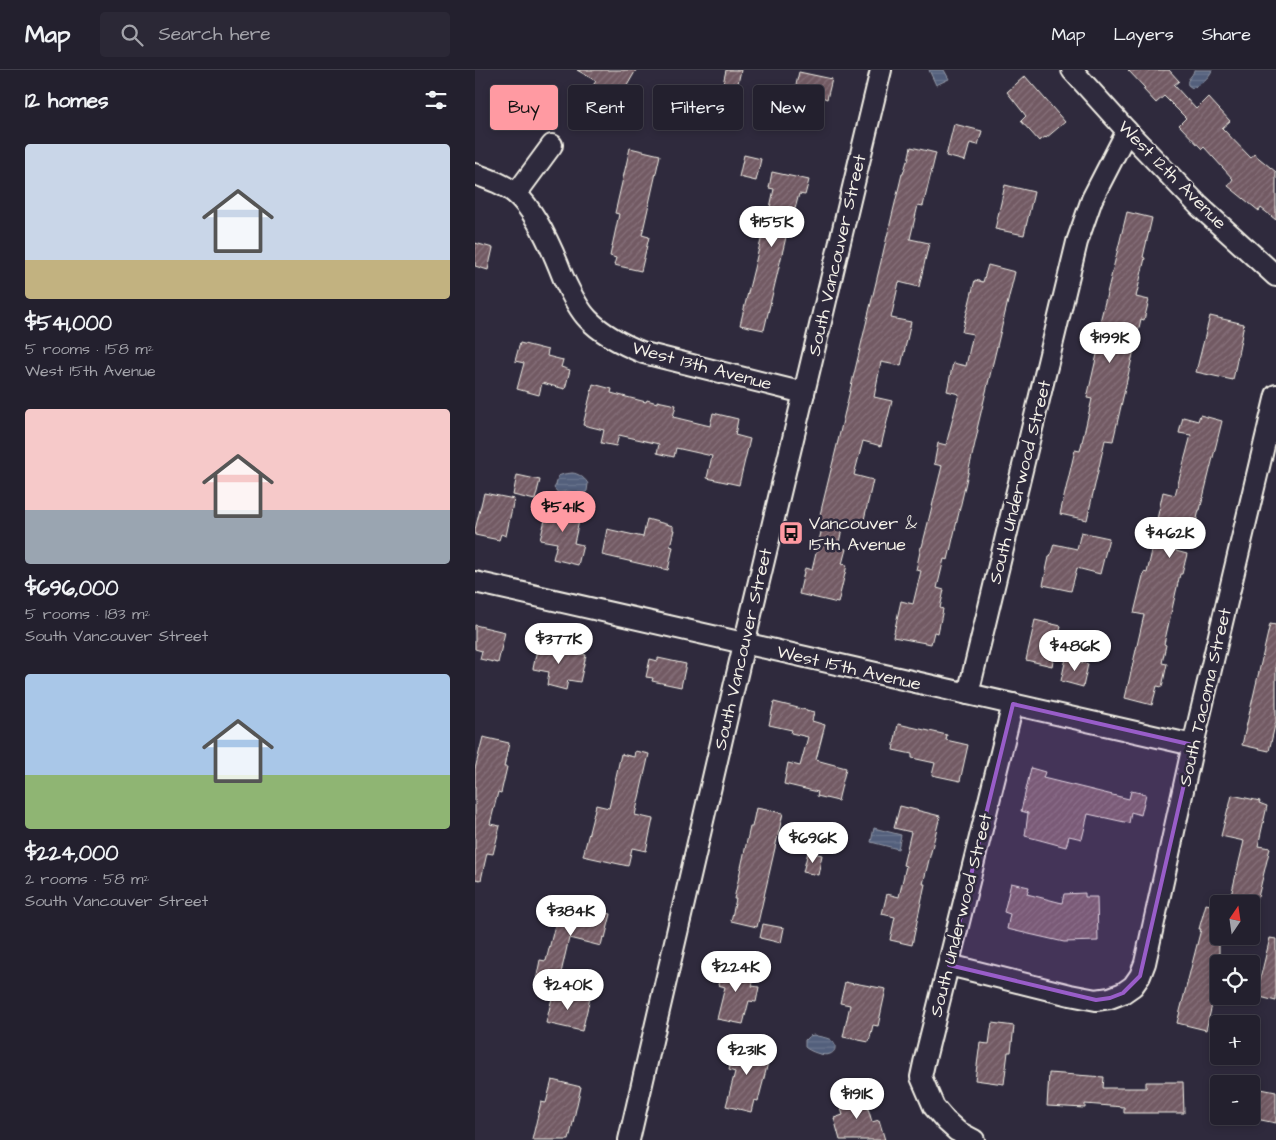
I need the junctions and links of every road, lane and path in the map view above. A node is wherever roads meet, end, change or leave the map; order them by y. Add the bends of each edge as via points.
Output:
1 (881, 70) edge
2 (1072, 70) edge
3 (1127, 131) junction
4 (552, 145) dead end
5 (475, 174) edge
6 (516, 194) junction
7 (1276, 276) edge
8 (804, 393) junction
9 (1276, 395) edge
10 (475, 582) edge
11 (744, 644) junction
12 (968, 694) junction
13 (1013, 704) junction
14 (1193, 745) junction
15 (949, 965) junction
16 (629, 1140) edge
17 (974, 1140) edge

1 - 8 street, South Vancouver Street
2 - 3 street, West 12th Avenue
3 - 7 street, West 12th Avenue via 1199,206
3 - 12 street, South Underwood Street via 1092,199 1077,242
4 - 6 street
5 - 6 street, West 13th Avenue via 496,181
6 - 8 street, West 13th Avenue via 535,217 570,293 588,319 607,334 644,353
8 - 11 street, South Vancouver Street
9 - 14 street, South Tacoma Street
10 - 11 street, West 15th Avenue
11 - 12 street, West 15th Avenue
11 - 16 street, South Vancouver Street
12 - 13 street, West 15th Avenue
13 - 14 street, West 15th Avenue
13 - 15 street, South Underwood Street
14 - 15 street, South Tacoma Street via 1145,963 1133,986 1111,998 1096,1000
15 - 17 street, South Underwood Street via 921,1077 934,1107 957,1131

